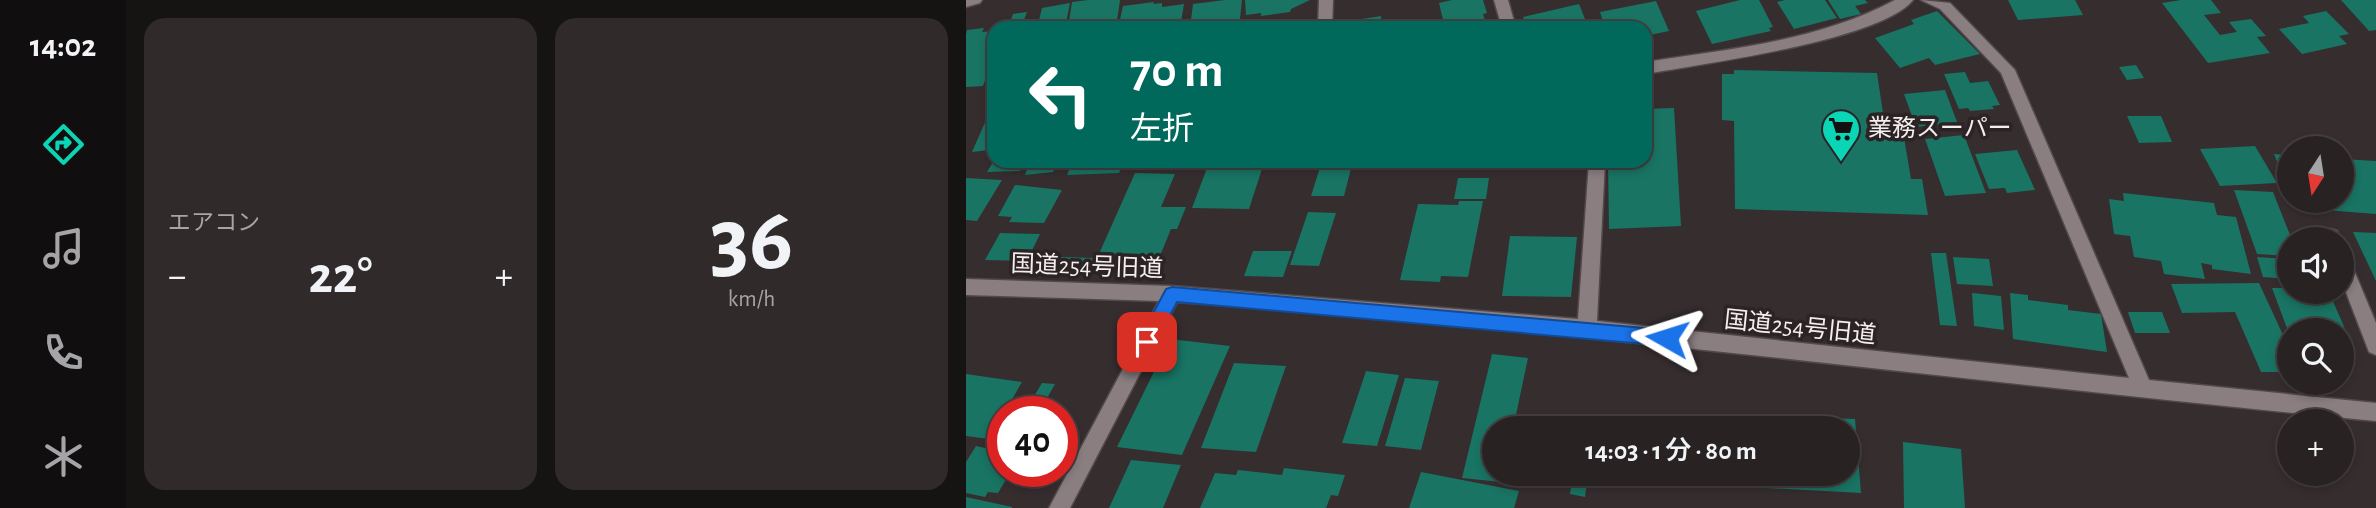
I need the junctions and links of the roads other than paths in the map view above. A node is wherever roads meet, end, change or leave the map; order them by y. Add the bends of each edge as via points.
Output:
1 (975, 0) edge
2 (1326, 0) edge
3 (1501, 0) edge
4 (1906, 0) edge
5 (1928, 0) edge
6 (966, 2) edge
7 (1325, 21) edge
8 (1507, 21) edge
9 (1652, 67) edge
10 (1597, 168) edge
11 (966, 287) edge
12 (2354, 291) edge
13 (1172, 294) junction
14 (1587, 329) junction
15 (2376, 346) edge
16 (2144, 391) junction
17 (2376, 412) edge
18 (1059, 508) edge

1 - 6 street
2 - 7 street
3 - 8 street
4 - 9 street via 1884,14 1798,41
5 - 16 street via 1945,6 2007,70
10 - 14 street
11 - 13 street, 国道254号旧道
12 - 15 street
13 - 14 street, 国道254号旧道
13 - 18 street
14 - 16 street, 国道254号旧道
16 - 17 street, 国道254号旧道

